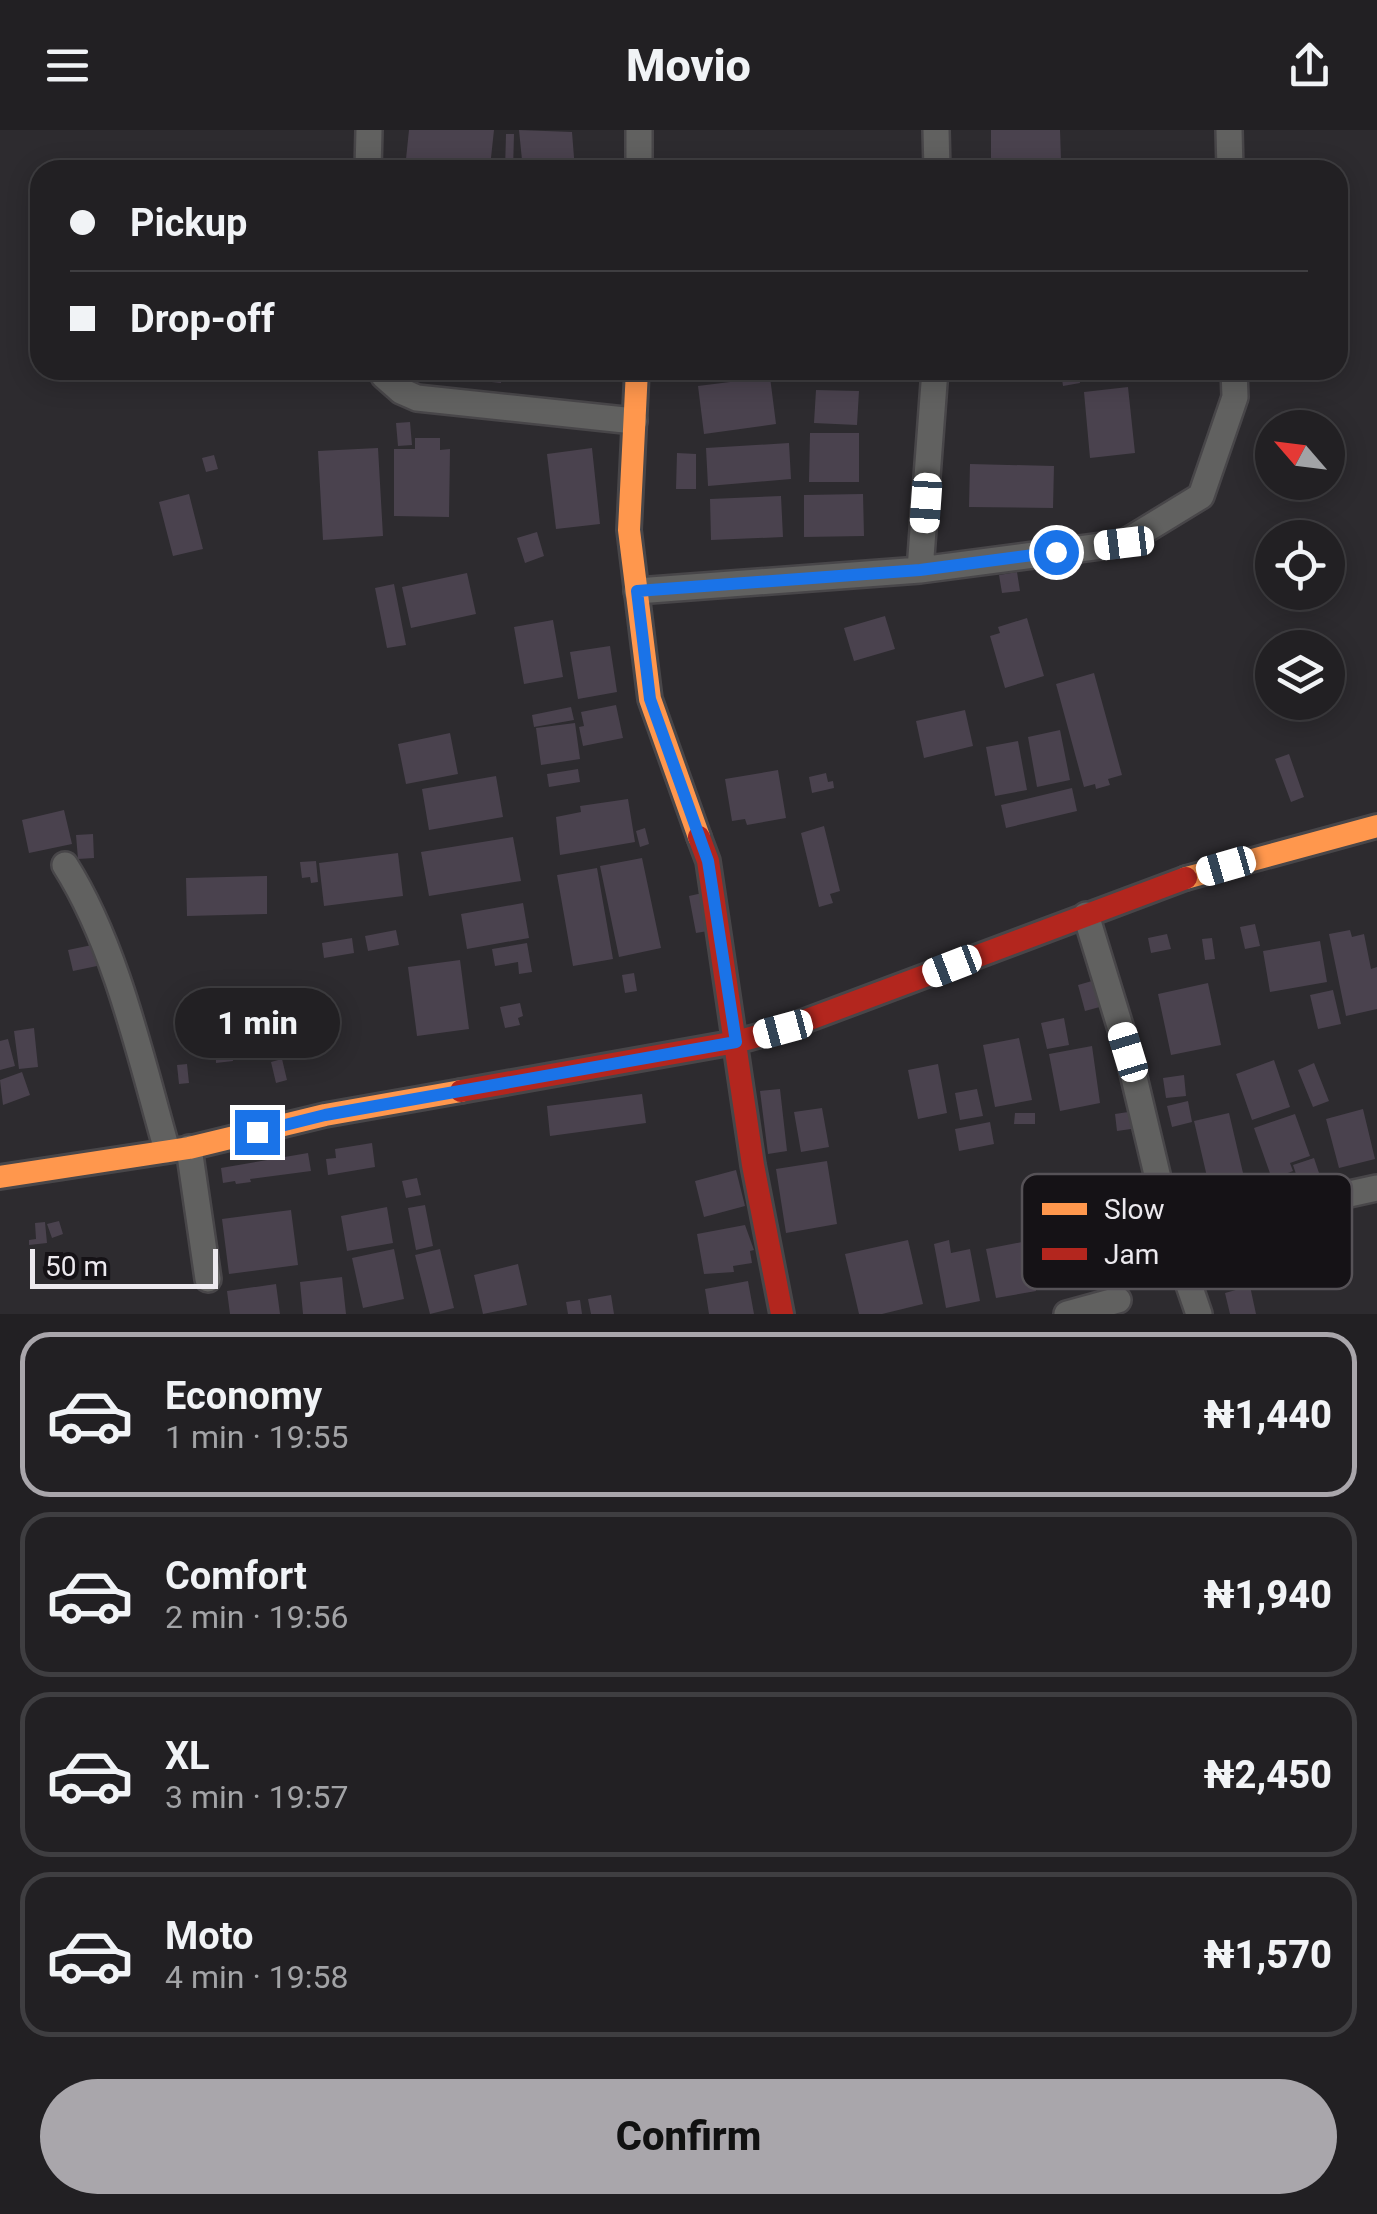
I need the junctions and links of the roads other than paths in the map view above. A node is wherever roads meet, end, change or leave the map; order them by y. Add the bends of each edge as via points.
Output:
1 (368, 130) edge
2 (640, 130) edge
3 (936, 130) edge
4 (1230, 130) edge
5 (368, 160) edge
6 (639, 160) edge
7 (937, 160) edge
8 (1230, 160) edge
9 (389, 380) edge
10 (636, 380) edge
11 (935, 380) edge
12 (1234, 380) edge
13 (634, 421) junction
14 (920, 570) junction
15 (637, 591) junction
16 (1377, 826) edge
17 (65, 866) dead end
18 (1086, 915) junction
19 (736, 1042) junction
20 (178, 1149) junction
21 (1157, 1174) edge
22 (0, 1178) edge
23 (1377, 1188) edge
24 (1352, 1193) edge
25 (208, 1279) dead end
26 (1190, 1289) edge
27 (1118, 1300) dead end
28 (782, 1314) edge
29 (1066, 1314) edge
30 (1199, 1314) edge

1 - 5 street
2 - 6 street
3 - 7 street
4 - 8 street
9 - 13 street via 417,398
10 - 13 main road
11 - 14 street
12 - 14 street via 1235,397 1201,496 1124,543
13 - 15 main road via 630,530
14 - 15 street
15 - 19 main road via 650,699 708,861
16 - 18 main road via 1193,876
17 - 20 street via 88,902
18 - 19 main road
18 - 21 street
19 - 20 main road via 325,1115
19 - 28 main road
20 - 22 main road
20 - 25 street
23 - 24 street
26 - 30 street
27 - 29 street

